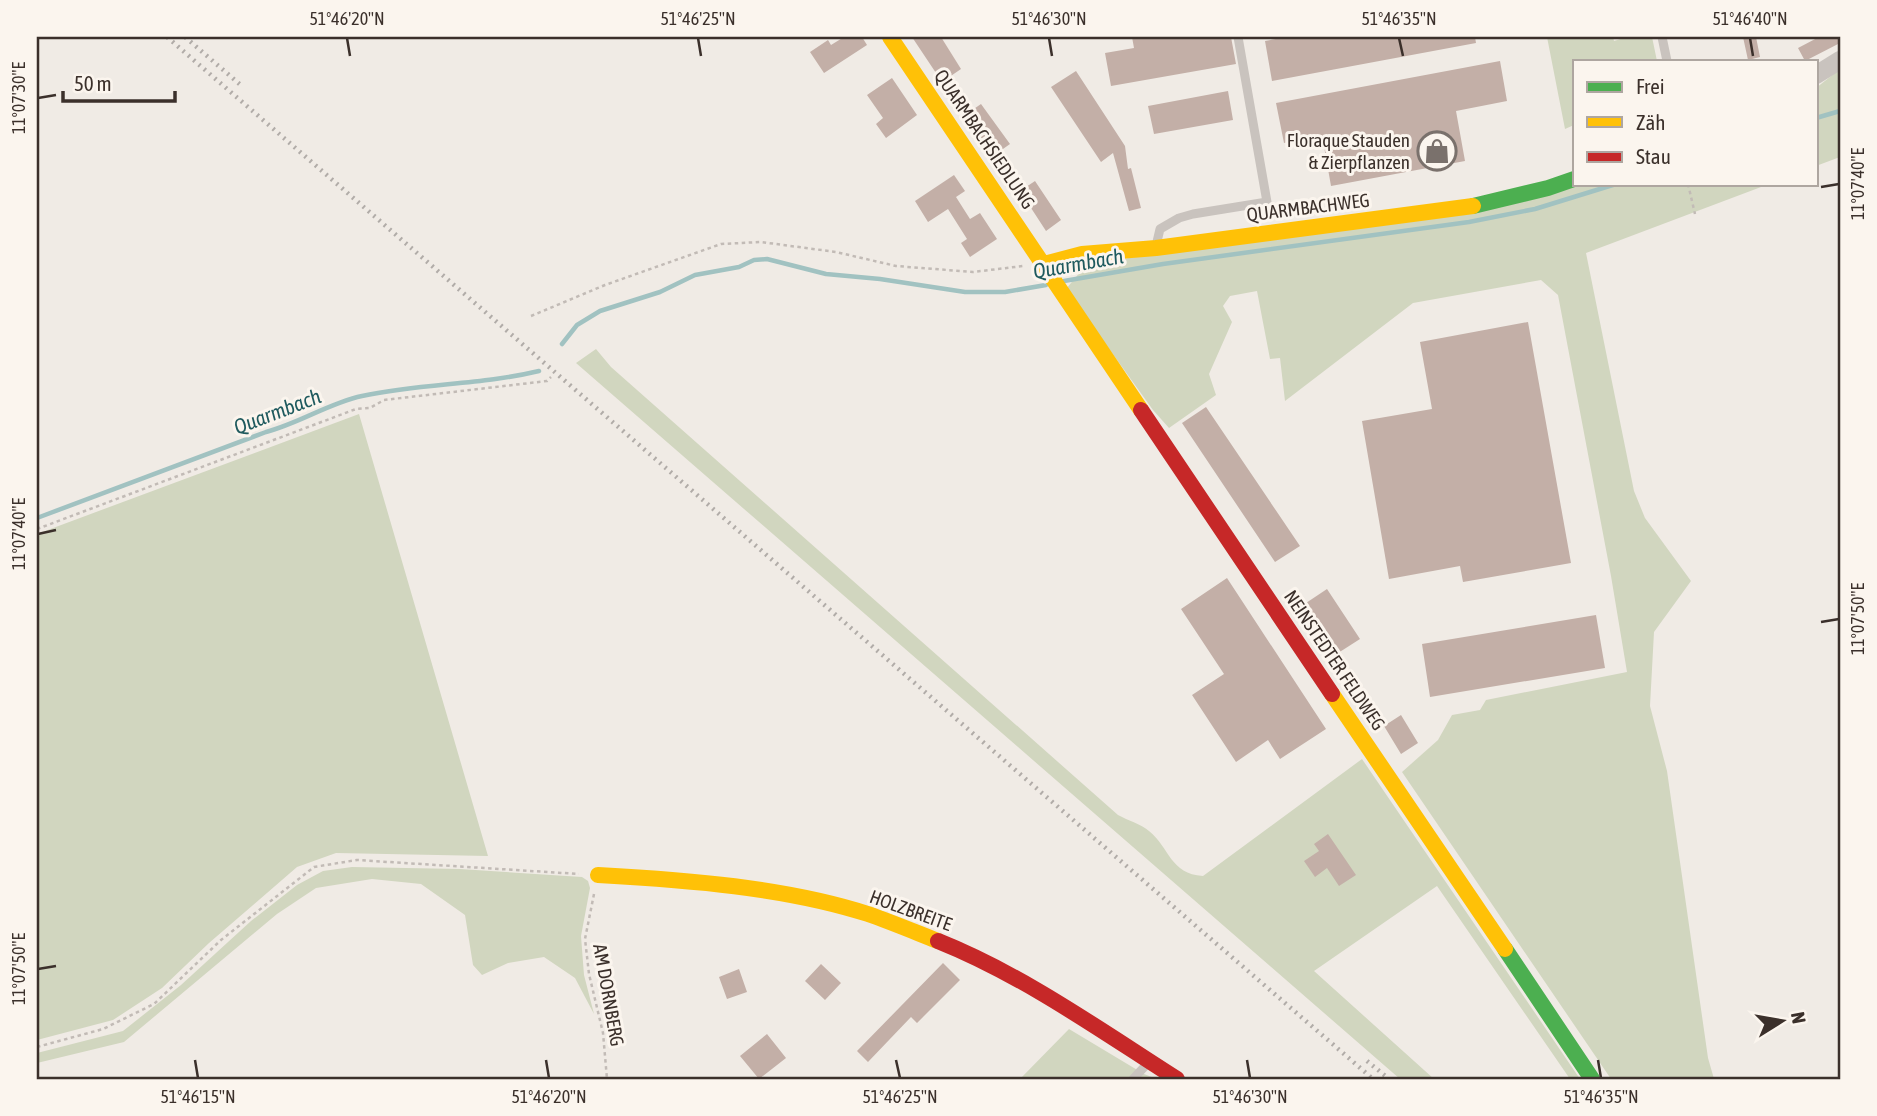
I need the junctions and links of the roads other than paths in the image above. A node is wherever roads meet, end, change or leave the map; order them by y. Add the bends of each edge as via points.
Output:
1 (890, 37) edge
2 (1238, 37) edge
3 (1662, 37) edge
4 (1667, 60) edge
5 (1840, 60) edge
6 (1818, 74) edge
7 (1573, 179) edge
8 (1156, 248) junction
9 (1047, 269) junction
10 (598, 875) road end
11 (1149, 1062) junction
12 (1133, 1079) edge
13 (1177, 1079) edge
14 (1592, 1079) edge

1 - 9 street, QUARMBACHSIEDLUNG
2 - 8 lane via 1267,202 1179,218 1160,229
3 - 4 lane
5 - 6 street
7 - 8 street, QUARMBACHWEG via 1470,206
8 - 9 street, QUARMBACHWEG via 1082,254
9 - 14 street, NEINSTEDTER FELDWEG
10 - 11 street, HOLZBREITE via 786,894 867,914 970,954
11 - 12 lane
11 - 13 street, HOLZBREITE

